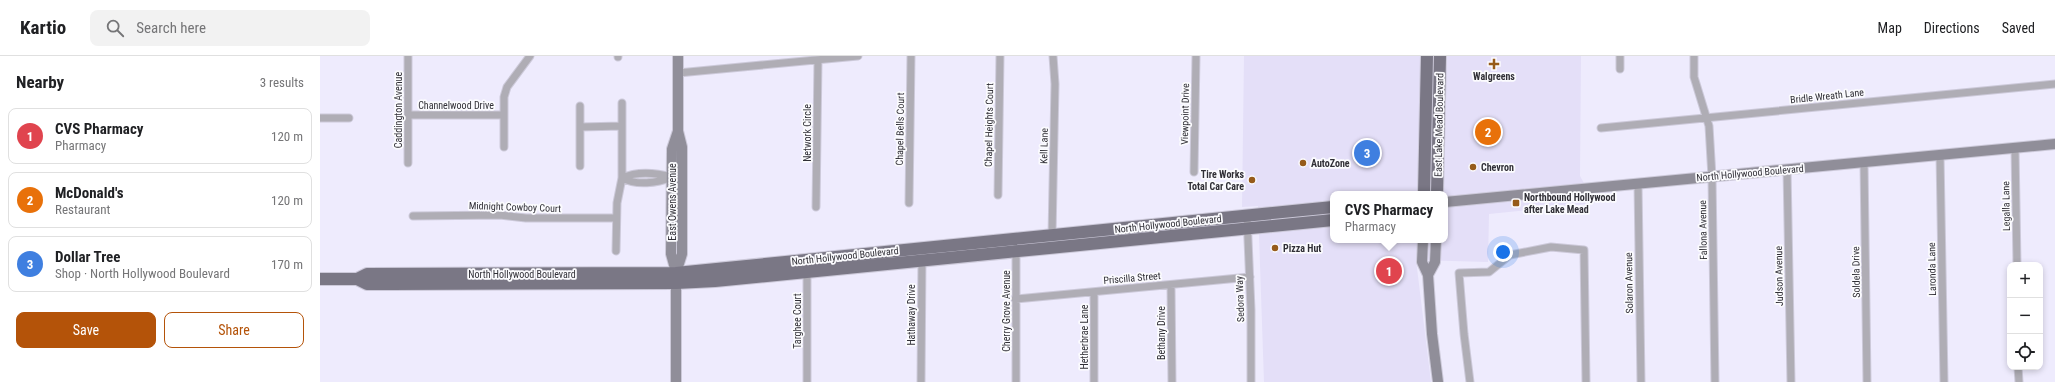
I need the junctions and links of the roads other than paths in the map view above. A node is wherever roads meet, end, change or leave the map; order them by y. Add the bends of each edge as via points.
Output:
1 (408, 56) edge
2 (530, 56) edge
3 (678, 56) edge
4 (858, 56) edge
5 (912, 56) edge
6 (1000, 56) edge
7 (1053, 56) edge
8 (1196, 56) edge
9 (1427, 56) edge
10 (1433, 56) edge
11 (1440, 56) edge
12 (1620, 56) edge
13 (1694, 56) edge
14 (818, 60) junction
15 (1620, 69) dead end
16 (678, 73) junction
17 (1440, 82) junction
18 (2055, 84) edge
19 (622, 103) dead end
20 (580, 106) dead end
21 (408, 115) junction
22 (504, 115) junction
23 (1707, 117) junction
24 (320, 118) edge
25 (349, 118) dead end
26 (622, 126) junction
27 (580, 127) junction
28 (1601, 128) dead end
29 (678, 131) junction
30 (2055, 144) edge
31 (504, 147) dead end
32 (2015, 148) junction
33 (1940, 155) junction
34 (1864, 162) junction
35 (408, 163) dead end
36 (580, 166) dead end
37 (1787, 170) junction
38 (1194, 172) dead end
39 (672, 177) junction
40 (1712, 177) junction
41 (622, 178) junction
42 (1638, 184) junction
43 (1424, 191) edge
44 (1437, 191) edge
45 (998, 195) dead end
46 (1448, 202) edge
47 (909, 203) dead end
48 (816, 207) dead end
49 (1329, 207) edge
50 (413, 216) dead end
51 (1247, 216) junction
52 (616, 218) junction
53 (1330, 220) edge
54 (1248, 228) junction
55 (1052, 236) junction
56 (1422, 243) edge
57 (1436, 243) edge
58 (1016, 245) junction
59 (616, 251) dead end
60 (922, 255) junction
61 (2017, 262) edge
62 (807, 266) junction
63 (1428, 275) junction
64 (1250, 277) junction
65 (676, 278) junction
66 (320, 279) edge
67 (1171, 285) junction
68 (1094, 292) junction
69 (1016, 300) junction
70 (2018, 370) edge
71 (676, 382) edge
72 (808, 382) edge
73 (921, 382) edge
74 (1016, 382) edge
75 (1094, 382) edge
76 (1172, 382) edge
77 (1251, 382) edge
78 (1438, 382) edge
79 (1470, 382) edge
80 (1586, 382) edge
81 (1641, 382) edge
82 (1716, 382) edge
83 (1791, 382) edge
84 (1867, 382) edge
85 (1944, 382) edge
86 (2019, 382) edge

1 - 21 street, Caddington Avenue
2 - 22 street via 507,87
3 - 16 main road, East Owens Avenue
4 - 14 street
5 - 47 street, Chapel Bells Court
6 - 45 street, Chapel Heights Court
7 - 55 street, Kell Lane via 1055,84
8 - 38 street, Viewpoint Drive
9 - 43 main road, East Lake Mead Boulevard
10 - 17 main road via 1433,69
11 - 17 main road, East Lake Mead Boulevard
12 - 15 street
13 - 23 street, Fallona Avenue via 1694,77
14 - 16 street
14 - 48 street, Network Circle
16 - 29 main road, East Owens Avenue
17 - 44 main road, East Lake Mead Boulevard
18 - 23 street, Bridle Wreath Lane
19 - 26 street
20 - 27 street
21 - 22 street, Channelwood Drive
21 - 35 street, Caddington Avenue
22 - 31 street
23 - 28 street, Bridle Wreath Lane
23 - 40 street, Fallona Avenue
24 - 25 street
26 - 27 street
26 - 41 street
27 - 36 street
29 - 39 main road, East Owens Avenue via 672,150
29 - 65 main road, East Owens Avenue via 682,147 682,254
30 - 32 main road, North Hollywood Boulevard
32 - 33 main road, North Hollywood Boulevard
32 - 61 street, Legalla Lane
33 - 34 main road, North Hollywood Boulevard
33 - 85 street, Laronda Lane
34 - 37 main road, North Hollywood Boulevard
34 - 84 street, Soldela Drive
37 - 40 main road, North Hollywood Boulevard
37 - 83 street, Judson Avenue
39 - 41 street via 660,174 630,174
39 - 65 main road, East Owens Avenue via 671,254
40 - 42 main road, North Hollywood Boulevard
40 - 82 street, Fallona Avenue
41 - 52 street
42 - 46 main road, North Hollywood Boulevard
42 - 81 street, Solaron Avenue
49 - 51 main road, North Hollywood Boulevard
49 - 53 main road
50 - 52 street, Midnight Cowboy Court
51 - 54 street, Sedora Way
51 - 55 main road, North Hollywood Boulevard
52 - 59 street
53 - 54 main road, North Hollywood Boulevard
54 - 58 main road, North Hollywood Boulevard
54 - 64 street, Sedora Way
55 - 58 main road, North Hollywood Boulevard
56 - 63 main road via 1422,262
57 - 63 main road via 1435,262
58 - 60 main road, North Hollywood Boulevard
58 - 69 street, Cherry Grove Avenue
60 - 62 main road, North Hollywood Boulevard
60 - 73 street, Hathaway Drive
62 - 65 main road, North Hollywood Boulevard
62 - 72 street, Targhee Court
63 - 78 main road
64 - 67 street, Priscilla Street
64 - 77 street, Sedora Way
65 - 66 main road, North Hollywood Boulevard via 391,284 367,284 357,279
65 - 71 main road, East Owens Avenue
67 - 68 street, Priscilla Street
67 - 76 street, Bethany Drive
68 - 69 street, Priscilla Street
68 - 75 street, Hetherbrae Lane
69 - 74 street, Cherry Grove Avenue
70 - 86 street
79 - 80 street via 1460,273 1489,272 1510,254 1551,247 1584,250

